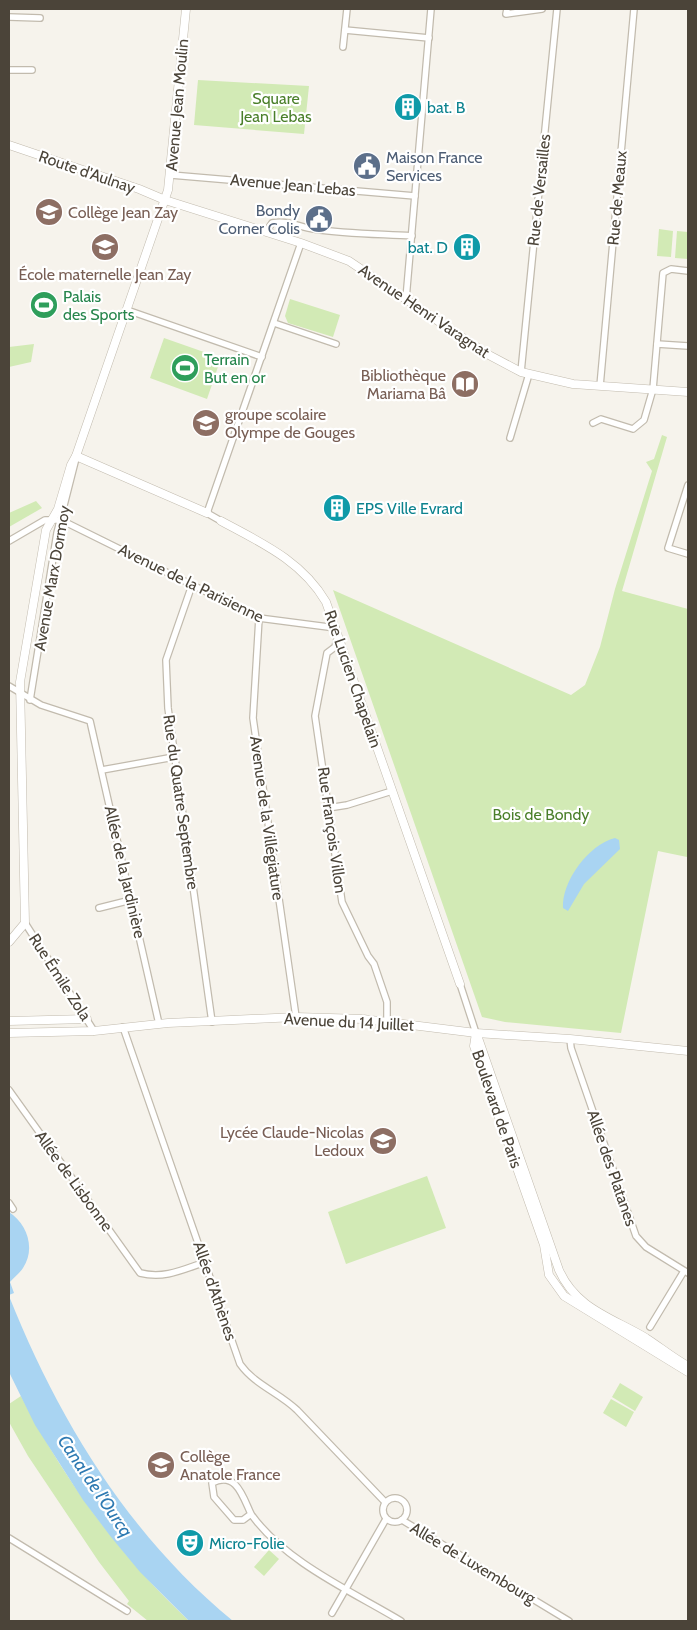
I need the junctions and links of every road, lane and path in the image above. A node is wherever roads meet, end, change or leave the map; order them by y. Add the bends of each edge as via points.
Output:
1 (186, 9) edge
2 (347, 9) edge
3 (431, 9) edge
4 (507, 9) edge
5 (542, 9) edge
6 (556, 9) edge
7 (634, 9) edge
8 (9, 17) edge
9 (40, 18) dead end
10 (345, 30) junction
11 (429, 38) junction
12 (343, 47) dead end
13 (9, 70) edge
14 (32, 70) dead end
15 (9, 145) edge
16 (171, 175) junction
17 (415, 196) junction
18 (165, 200) junction
19 (266, 232) junction
20 (412, 236) junction
21 (301, 243) junction
22 (688, 271) edge
23 (406, 299) junction
24 (127, 310) junction
25 (274, 323) junction
26 (336, 344) dead end
27 (657, 344) junction
28 (688, 346) edge
29 (262, 357) junction
30 (525, 373) junction
31 (600, 386) junction
32 (653, 389) junction
33 (688, 392) edge
34 (593, 423) dead end
35 (510, 438) dead end
36 (76, 456) junction
37 (688, 488) edge
38 (207, 514) junction
39 (52, 518) junction
40 (61, 520) junction
41 (220, 521) joint
42 (9, 542) edge
43 (688, 554) edge
44 (192, 585) junction
45 (260, 618) junction
46 (337, 631) junction
47 (9, 686) edge
48 (20, 694) junction
49 (30, 700) junction
50 (174, 757) junction
51 (102, 770) junction
52 (392, 791) junction
53 (328, 808) junction
54 (132, 900) junction
55 (99, 908) dead end
56 (25, 923) junction
57 (9, 942) edge
58 (460, 984) joint
59 (296, 1017) junction
60 (87, 1019) junction
61 (9, 1021) edge
62 (387, 1021) junction
63 (212, 1022) junction
64 (160, 1024) junction
65 (123, 1027) junction
66 (94, 1031) junction
67 (9, 1033) edge
68 (476, 1033) junction
69 (570, 1039) junction
70 (688, 1051) edge
71 (9, 1090) edge
72 (9, 1203) edge
73 (13, 1209) dead end
74 (205, 1262) junction
75 (686, 1272) edge
76 (650, 1328) dead end
77 (688, 1366) edge
78 (688, 1372) edge
79 (385, 1502) junction
80 (251, 1514) junction
81 (386, 1519) junction
82 (402, 1520) junction
83 (9, 1538) edge
84 (347, 1588) junction
85 (127, 1611) dead end
86 (332, 1613) dead end
87 (400, 1621) edge
88 (569, 1621) edge

1 - 16 street, Avenue Jean Moulin
2 - 10 street
3 - 11 street
4 - 5 street via 506,14
6 - 30 street, Rue de Versailles
7 - 31 street, Rue de Meaux
8 - 9 street
10 - 11 street
10 - 12 street
11 - 17 street
13 - 14 street
15 - 18 street, Route d'Aulnay
16 - 17 street, Avenue Jean Lebas
16 - 18 street, Avenue Jean Moulin
17 - 20 street
18 - 19 street, Avenue Henri Varagnat
18 - 24 street, Avenue Marx Dormoy
19 - 20 street via 272,223 287,222 312,229
19 - 21 street, Avenue Henri Varagnat
20 - 23 street
21 - 23 street, Avenue Henri Varagnat via 349,261
21 - 25 street
22 - 27 street via 671,269 663,272
23 - 30 street, Avenue Henri Varagnat via 487,354
24 - 29 street
24 - 36 street, Avenue Marx Dormoy
25 - 26 street
25 - 29 street
27 - 28 street
27 - 32 street
29 - 38 street
30 - 31 street, Avenue Henri Varagnat via 573,384
30 - 35 street, Rue de Versailles
31 - 32 street, Avenue Henri Varagnat
32 - 33 street, Avenue Henri Varagnat
32 - 34 street via 644,420 633,429 601,419
36 - 38 street, Rue Lucien Chapelain
36 - 39 street, Avenue Marx Dormoy
36 - 40 street, Avenue Marx Dormoy
37 - 43 street via 668,548
38 - 41 street, Rue Lucien Chapelain
39 - 40 street, Avenue de la Parisienne
39 - 42 street
39 - 48 street, Avenue Marx Dormoy via 46,530
40 - 44 street, Avenue de la Parisienne
40 - 49 street, Avenue Marx Dormoy
41 - 46 street, Rue Lucien Chapelain via 286,557 302,570 326,602
44 - 45 street, Avenue de la Parisienne
44 - 50 street, Rue du Quatre Septembre via 166,663
45 - 46 street, Avenue de la Parisienne
45 - 59 street, Avenue de la Villégiature via 253,718
46 - 52 street, Rue Lucien Chapelain
46 - 53 street, Rue François Villon via 335,647 327,654 315,716
47 - 48 street
48 - 49 street
48 - 56 street, Avenue Marx Dormoy
49 - 51 street, Allée de la Jardinière via 90,721
50 - 51 street
50 - 63 street, Rue du Quatre Septembre
51 - 54 street, Allée de la Jardinière
52 - 53 street
52 - 58 street, Rue Lucien Chapelain
53 - 62 street, Rue François Villon via 342,902 374,964 387,1002
54 - 55 street
54 - 64 street, Allée de la Jardinière
56 - 57 street
56 - 60 street, Rue Émile Zola
58 - 68 street, Rue Lucien Chapelain
59 - 62 street, Avenue du 14 Juillet
59 - 63 street, Avenue du 14 Juillet
60 - 61 street
60 - 66 street, Rue Émile Zola
62 - 68 street, Avenue du 14 Juillet
63 - 64 street, Avenue du 14 Juillet
64 - 65 street, Avenue du 14 Juillet
65 - 66 street, Avenue du 14 Juillet
65 - 74 street, Allée d'Athènes
66 - 67 street, Avenue du 14 Juillet
68 - 69 street, Avenue du 14 Juillet
68 - 77 street, Boulevard de Paris via 559,1270 569,1290 611,1320
68 - 78 street, Boulevard de Paris via 474,1046 544,1245 549,1275 554,1284 575,1305
69 - 70 street, Avenue du 14 Juillet
69 - 75 street, Allée des Platanes via 636,1236 646,1247
71 - 74 street, Allée de Lisbonne via 140,1273 167,1275
72 - 73 street
74 - 79 street, Allée d'Athènes via 240,1364 249,1376 290,1403
75 - 76 street
79 - 81 street via 382,1512
79 - 82 street via 396,1497 404,1501 407,1509
80 - 80 street via 236,1484 219,1479 212,1483 214,1497 234,1520 243,1520
80 - 84 street via 277,1544 307,1566
81 - 82 street
81 - 84 street
82 - 88 street, Allée de Luxembourg
83 - 85 street
84 - 86 street
84 - 87 street

